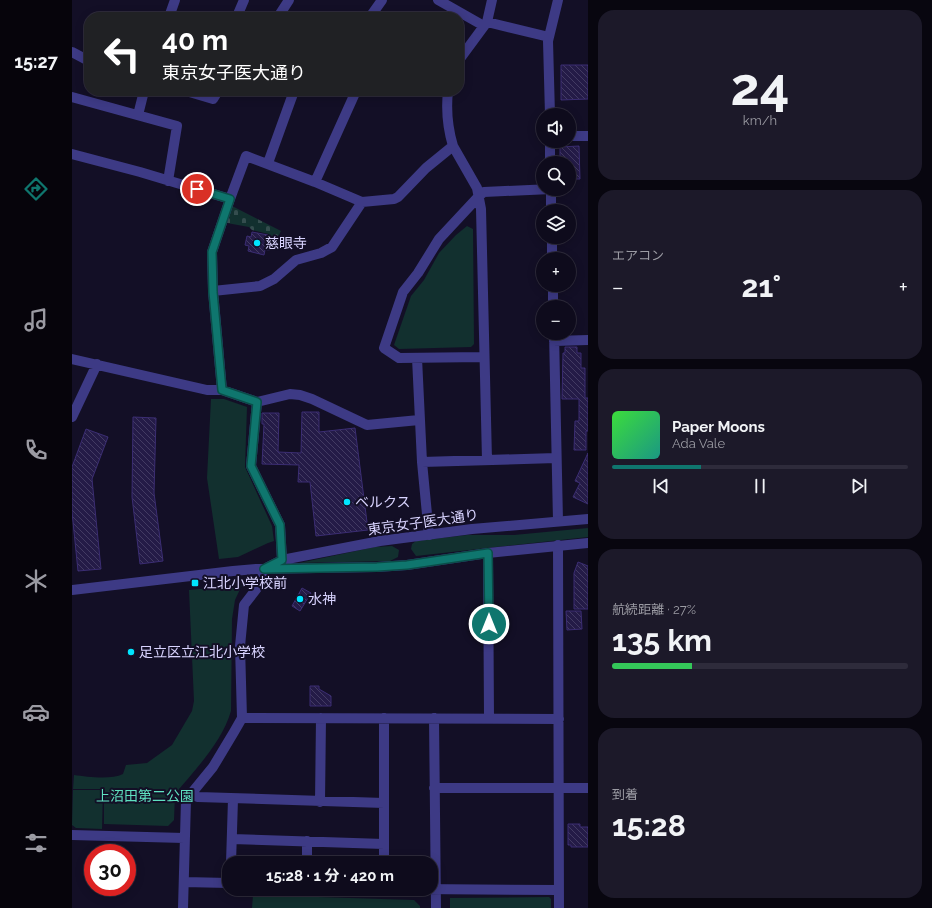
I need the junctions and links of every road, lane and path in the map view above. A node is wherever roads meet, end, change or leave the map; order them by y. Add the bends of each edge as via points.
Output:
1 (175, 0) edge
2 (244, 0) edge
3 (289, 0) edge
4 (382, 0) edge
5 (438, 0) edge
6 (492, 0) edge
7 (558, 0) edge
8 (171, 12) edge
9 (239, 12) edge
10 (281, 12) edge
11 (374, 12) edge
12 (462, 12) edge
13 (464, 13) edge
14 (485, 24) junction
15 (549, 37) junction
16 (72, 52) edge
17 (464, 53) edge
18 (84, 59) edge
19 (143, 96) edge
20 (203, 96) edge
21 (215, 96) edge
22 (292, 96) edge
23 (354, 96) edge
24 (446, 96) edge
25 (72, 97) edge
26 (550, 108) edge
27 (138, 115) junction
28 (576, 136) edge
29 (588, 136) edge
30 (453, 146) junction
31 (72, 154) edge
32 (268, 163) junction
33 (168, 181) junction
34 (315, 182) junction
35 (536, 190) edge
36 (480, 195) junction
37 (230, 199) junction
38 (362, 202) junction
39 (213, 292) junction
40 (576, 339) edge
41 (554, 340) edge
42 (588, 340) edge
43 (484, 357) junction
44 (72, 358) edge
45 (417, 358) junction
46 (97, 364) junction
47 (222, 390) junction
48 (257, 402) junction
49 (72, 417) edge
50 (419, 420) junction
51 (556, 458) junction
52 (487, 460) junction
53 (422, 462) junction
54 (588, 519) edge
55 (558, 521) junction
56 (430, 535) junction
57 (588, 543) edge
58 (558, 545) junction
59 (488, 553) junction
60 (282, 560) junction
61 (264, 569) junction
62 (72, 590) edge
63 (242, 718) junction
64 (321, 718) junction
65 (384, 718) junction
66 (434, 718) junction
67 (489, 718) junction
68 (559, 718) junction
69 (434, 788) junction
70 (559, 788) junction
71 (588, 788) edge
72 (190, 794) junction
73 (233, 799) junction
74 (320, 802) junction
75 (384, 803) junction
76 (72, 835) edge
77 (184, 838) junction
78 (232, 839) junction
79 (307, 841) junction
80 (384, 844) junction
81 (231, 856) edge
82 (307, 856) edge
83 (384, 856) edge
84 (435, 856) edge
85 (184, 882) junction
86 (222, 883) edge
87 (438, 890) edge
88 (559, 890) junction
89 (436, 896) edge
90 (183, 908) edge
91 (436, 908) edge
92 (559, 908) edge

1 - 8 street
2 - 9 street
3 - 10 street
4 - 11 street
5 - 12 street
6 - 14 street
7 - 15 street
13 - 14 street
14 - 15 street
14 - 17 street
15 - 26 street
16 - 18 street
19 - 27 street
20 - 21 street via 213,99
22 - 32 street
23 - 34 street
24 - 30 street
25 - 27 street
27 - 33 street via 177,126
28 - 29 street
30 - 36 street
30 - 38 street via 426,168 398,197
31 - 33 street
32 - 34 street
32 - 37 street via 246,156
33 - 37 street
34 - 38 street
35 - 36 street via 484,192
36 - 43 street
36 - 45 street via 439,239 403,292 384,348 398,358
37 - 39 street via 212,252
38 - 39 street via 332,247 296,260 274,280 260,286
39 - 47 street
40 - 42 street
41 - 51 street
43 - 45 street
43 - 52 street
44 - 46 street
45 - 50 street
46 - 47 street via 207,390
46 - 49 street
47 - 48 street
48 - 50 street via 290,394 300,395 312,398 367,424
48 - 60 street via 251,466 280,525
50 - 53 street
51 - 52 street
51 - 55 street
52 - 53 street
53 - 56 street
54 - 55 street, 東京女子医大通り
55 - 56 street, 東京女子医大通り
56 - 60 street, 東京女子医大通り
57 - 58 street, 東京女子医大通り
58 - 59 street, 東京女子医大通り
58 - 68 street
59 - 61 street, 東京女子医大通り via 407,565
59 - 67 street
60 - 61 street, 東京女子医大通り
61 - 62 street, 東京女子医大通り via 233,570
61 - 63 street via 261,583 244,605 240,646
63 - 64 street
63 - 72 street via 213,767
64 - 65 street
64 - 74 street
65 - 66 street
65 - 75 street
66 - 67 street
66 - 69 street
67 - 68 street
68 - 70 street
69 - 70 street
69 - 84 street
70 - 71 street
70 - 88 street
72 - 73 street via 198,797
72 - 77 street via 186,800
73 - 74 street
73 - 78 street
74 - 75 street
75 - 80 street
76 - 77 street
77 - 85 street
78 - 79 street
78 - 81 street
79 - 80 street
79 - 82 street
80 - 83 street
85 - 86 street
85 - 90 street
87 - 88 street
88 - 92 street
89 - 91 street

